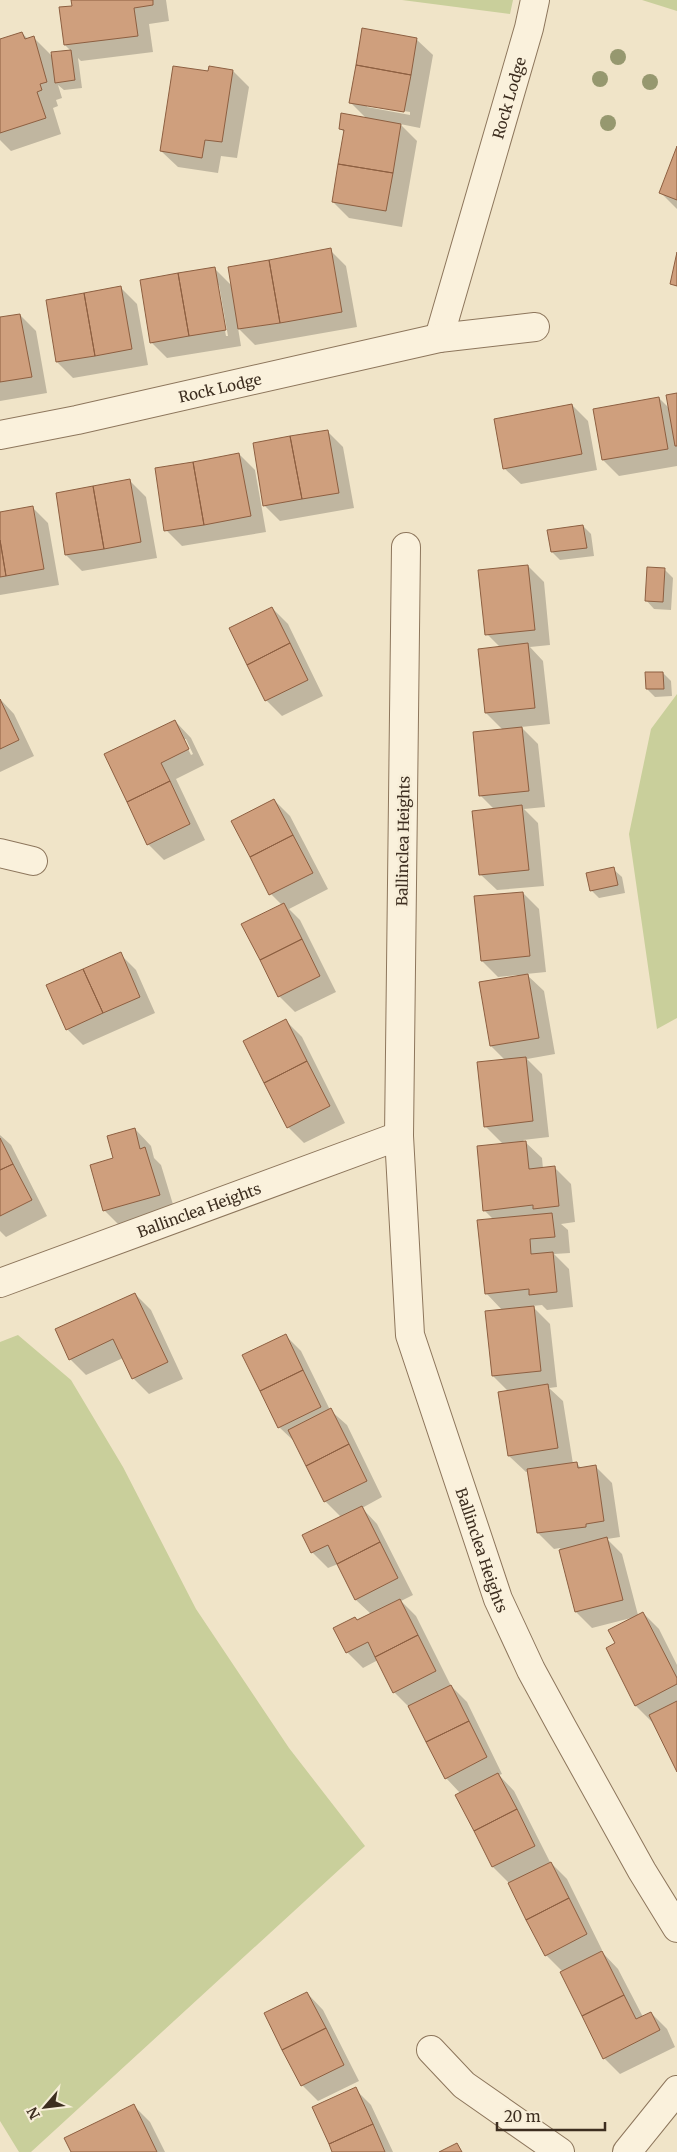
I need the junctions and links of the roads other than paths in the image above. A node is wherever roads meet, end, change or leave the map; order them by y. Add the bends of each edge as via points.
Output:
1 (536, 0) edge
2 (535, 327) dead end
3 (439, 338) junction
4 (0, 435) edge
5 (406, 547) dead end
6 (0, 852) edge
7 (34, 861) dead end
8 (400, 1136) junction
9 (0, 1283) edge
10 (677, 1928) edge
11 (431, 2050) dead end
12 (677, 2090) edge
13 (560, 2152) edge
14 (627, 2152) edge

1 - 3 street, Rock Lodge
2 - 3 street, Rock Lodge
3 - 4 street, Rock Lodge
5 - 8 street, Ballinclea Heights
6 - 7 street
8 - 9 street, Ballinclea Heights
8 - 10 street, Ballinclea Heights via 410,1335 498,1599 562,1727
11 - 13 street via 464,2085
12 - 14 street

